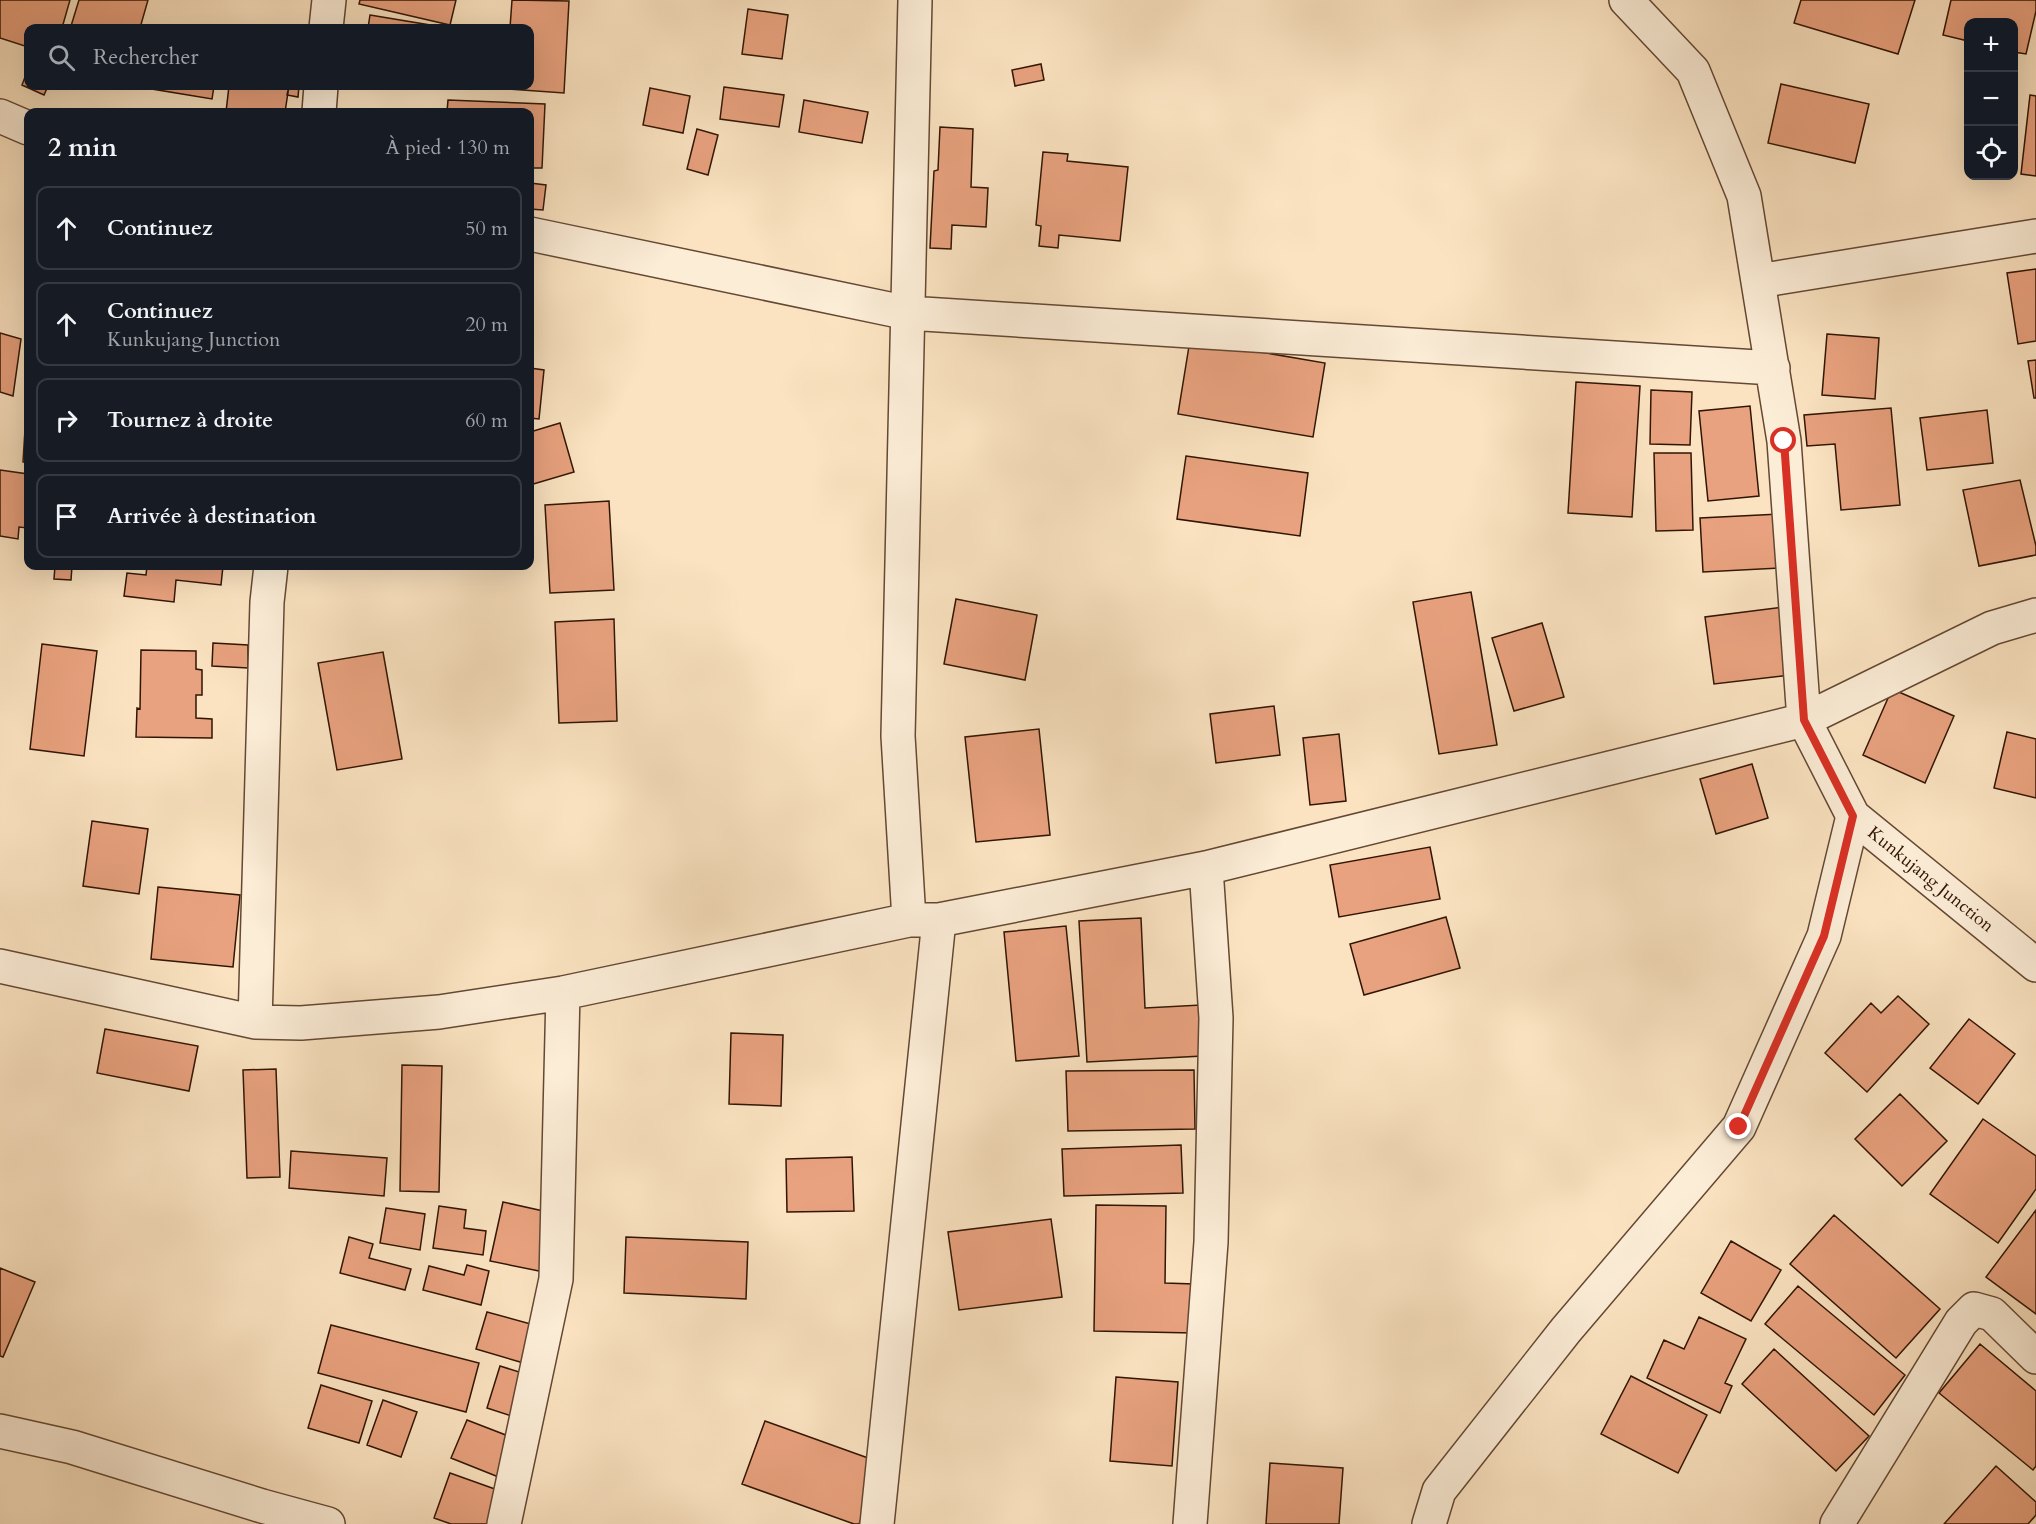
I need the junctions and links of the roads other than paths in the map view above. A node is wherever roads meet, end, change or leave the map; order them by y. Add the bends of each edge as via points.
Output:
1 (329, 0) edge
2 (915, 0) edge
3 (1637, 6) edge
4 (326, 24) edge
5 (321, 90) edge
6 (319, 108) edge
7 (0, 116) edge
8 (24, 126) edge
9 (534, 235) edge
10 (2036, 236) edge
11 (1758, 281) junction
12 (908, 313) junction
13 (1773, 368) junction
14 (271, 570) edge
15 (2036, 615) edge
16 (1804, 720) junction
17 (1853, 816) junction
18 (1206, 868) junction
19 (924, 920) junction
20 (2036, 965) edge
21 (0, 966) edge
22 (562, 993) junction
23 (255, 1022) junction
24 (2036, 1357) edge
25 (0, 1431) edge
26 (328, 1524) edge
27 (504, 1524) edge
28 (877, 1524) edge
29 (1190, 1524) edge
30 (1429, 1524) edge
31 (1837, 1524) edge

1 - 4 street
2 - 12 street
3 - 11 street via 1693,71 1744,196
5 - 6 street
7 - 8 street
9 - 12 street
10 - 11 street
11 - 13 street
12 - 13 street
12 - 19 street via 898,736
13 - 16 street via 1784,441
14 - 23 street
15 - 16 street via 1992,628
16 - 17 street, Kunkujang Junction
16 - 18 street
17 - 20 street, Kunkujang Junction
17 - 30 street via 1824,936 1739,1127 1566,1330 1439,1491
18 - 19 street
18 - 29 street via 1216,1018 1212,1231
19 - 22 street
19 - 28 street
21 - 23 street
22 - 23 street via 438,1012 302,1023
22 - 27 street via 556,1279
24 - 31 street via 1992,1314 1974,1309 1961,1322
25 - 26 street via 72,1447

